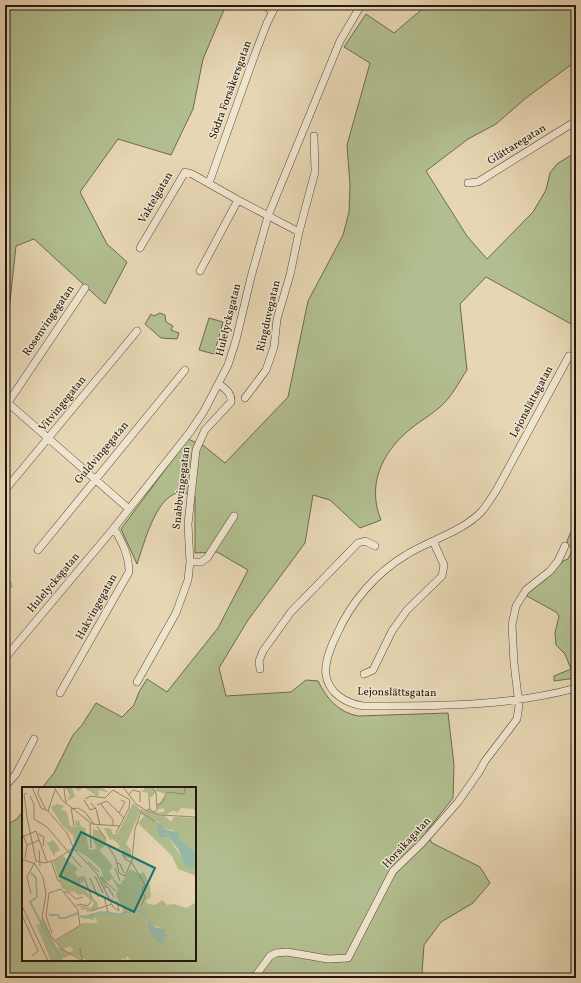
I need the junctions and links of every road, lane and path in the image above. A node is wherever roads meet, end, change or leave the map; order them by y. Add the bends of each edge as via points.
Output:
1 (263, 5) edge
2 (361, 5) edge
3 (274, 8) edge
4 (576, 121) edge
5 (314, 136) dead end
6 (209, 183) junction
7 (468, 183) dead end
8 (238, 200) junction
9 (268, 216) junction
10 (299, 232) junction
11 (140, 248) dead end
12 (200, 271) dead end
13 (85, 288) dead end
14 (136, 331) dead end
15 (568, 356) dead end
16 (185, 370) dead end
17 (219, 384) junction
18 (245, 398) dead end
19 (6, 405) edge
20 (49, 438) junction
21 (95, 478) junction
22 (5, 490) edge
23 (129, 509) junction
24 (234, 516) dead end
25 (114, 528) junction
26 (433, 541) junction
27 (375, 546) dead end
28 (565, 546) dead end
29 (38, 550) dead end
30 (190, 562) junction
31 (5, 658) edge
32 (260, 669) dead end
33 (364, 674) dead end
34 (138, 682) dead end
35 (576, 688) edge
36 (60, 693) dead end
37 (519, 700) junction
38 (34, 739) dead end
39 (5, 786) edge
40 (254, 978) edge

1 - 3 street
2 - 9 street, Hulelycksgatan via 340,41
3 - 6 street, Södra Forsåkersgatan
4 - 7 street, Glättaregatan via 478,182
5 - 10 street, Ringduvegatan via 315,172
6 - 8 street, Vaktelgatan
6 - 11 street, Vaktelgatan via 185,172
8 - 9 street, Vaktelgatan
8 - 12 street
9 - 10 street, Vaktelgatan
9 - 17 street, Hulelycksgatan via 236,340
10 - 18 street, Ringduvegatan via 277,319 274,347 266,370
13 - 19 street, Rosenvingegatan
14 - 20 street, Vitvingegatan
15 - 26 street, Lejonslättsgatan via 496,491 481,512 459,528
16 - 21 street, Guldvingegatan
17 - 23 street, Hulelycksgatan via 190,432
17 - 30 street, Snabbvingegatan via 228,391 231,402 205,430 196,450 188,524
19 - 20 street
20 - 21 street
20 - 22 street, Vitvingegatan
21 - 23 street
21 - 29 street, Guldvingegatan
23 - 25 street, Hulelycksgatan
24 - 30 street via 207,558 201,562
25 - 31 street, Hulelycksgatan
25 - 36 street, Hakvingegatan via 124,547 129,572
26 - 33 street, Lejonslättsgatan via 444,565 442,576 407,610 392,630 373,670
26 - 37 street, Lejonslättsgatan via 389,566 366,588 334,639 326,666 329,684 344,700 363,706
27 - 32 street via 369,541 358,543 314,587 267,644 260,657
28 - 37 street via 550,571 526,590 516,606 512,625
30 - 34 street, Snabbvingegatan via 188,580 176,613
35 - 37 street, Lejonslättsgatan
37 - 40 street, Horsikagatan via 517,719 458,802 393,871 348,958 328,959 287,952 276,953 270,956
38 - 39 street via 16,774

